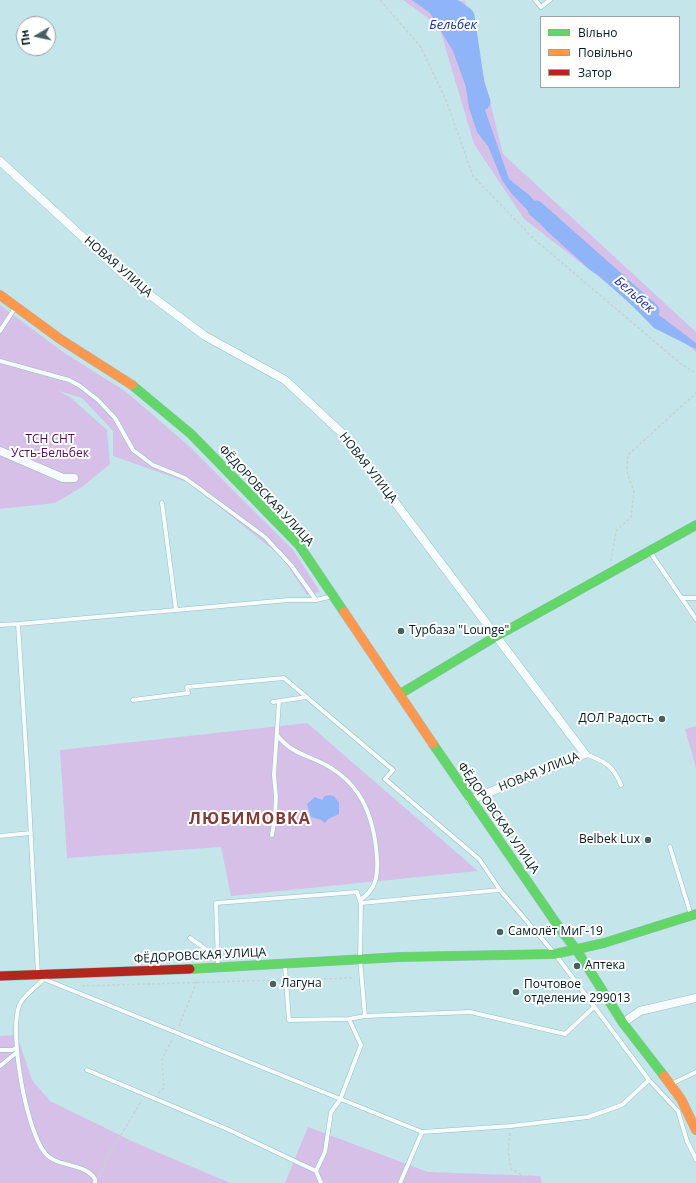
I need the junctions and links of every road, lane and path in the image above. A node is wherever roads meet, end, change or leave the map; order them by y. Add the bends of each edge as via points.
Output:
1 (380, 0) edge
2 (534, 0) edge
3 (550, 0) edge
4 (0, 161) edge
5 (0, 295) edge
6 (16, 307) junction
7 (0, 331) edge
8 (0, 361) edge
9 (696, 373) edge
10 (696, 393) edge
11 (0, 451) edge
12 (74, 478) dead end
13 (162, 503) dead end
14 (696, 524) edge
15 (650, 551) junction
16 (605, 574) junction
17 (334, 596) junction
18 (682, 598) junction
19 (696, 598) edge
20 (316, 600) junction
21 (176, 610) junction
22 (696, 619) edge
23 (18, 624) junction
24 (0, 625) edge
25 (495, 637) junction
26 (400, 694) junction
27 (307, 697) junction
28 (133, 700) dead end
29 (273, 702) dead end
30 (279, 702) junction
31 (278, 735) junction
32 (585, 754) junction
33 (621, 785) dead end
34 (470, 800) junction
35 (31, 833) junction
36 (272, 835) dead end
37 (0, 836) edge
38 (670, 847) dead end
39 (500, 890) junction
40 (360, 902) junction
41 (693, 915) edge
42 (190, 938) dead end
43 (576, 949) junction
44 (555, 954) junction
45 (217, 957) junction
46 (360, 959) junction
47 (285, 963) junction
48 (218, 968) junction
49 (203, 969) junction
50 (0, 976) edge
51 (41, 977) junction
52 (352, 978) dead end
53 (286, 980) junction
54 (197, 982) junction
55 (80, 986) dead end
56 (696, 998) edge
57 (594, 1007) junction
58 (365, 1016) junction
59 (349, 1019) junction
60 (623, 1023) junction
61 (176, 1033) junction
62 (0, 1050) edge
63 (16, 1051) junction
64 (0, 1066) edge
65 (87, 1070) dead end
66 (696, 1072) edge
67 (649, 1080) junction
68 (670, 1084) junction
69 (145, 1095) junction
70 (340, 1100) junction
71 (511, 1126) junction
72 (696, 1130) edge
73 (422, 1132) junction
74 (696, 1159) edge
75 (316, 1171) junction
76 (95, 1181) edge
77 (321, 1183) edge
78 (400, 1183) edge
79 (526, 1183) edge

1 - 9 path via 420,46 446,100 473,176 534,239 681,364
2 - 3 lane via 541,7
4 - 25 street, НОВАЯ УЛИЦА via 126,277 205,336 285,380 346,436
5 - 6 street, ФЁДОРОВСКАЯ УЛИЦА
6 - 7 lane
6 - 17 street, ФЁДОРОВСКАЯ УЛИЦА via 129,383 191,434 299,545
8 - 20 lane via 69,380 80,386 115,418 133,450 153,464 185,478 265,537 291,565
10 - 16 path via 628,455 627,472 634,492 631,517 616,531 610,565
11 - 12 street via 63,478
13 - 21 lane
14 - 15 street
15 - 16 street
15 - 18 lane
16 - 25 street
17 - 20 lane
17 - 26 street, ФЁДОРОВСКАЯ УЛИЦА
18 - 19 lane
18 - 22 lane
20 - 21 lane
21 - 23 lane
23 - 24 lane
23 - 35 lane
25 - 26 street
25 - 32 street, НОВАЯ УЛИЦА
26 - 34 street, ФЁДОРОВСКАЯ УЛИЦА
27 - 28 lane via 284,678 187,687 188,693
27 - 30 lane
27 - 39 lane via 393,770 385,779 480,859
29 - 30 lane
30 - 31 lane
31 - 36 lane
31 - 40 lane via 289,748 335,770 360,795 369,814 378,872 370,894
32 - 33 lane via 608,765 616,772
32 - 34 street, НОВАЯ УЛИЦА
34 - 43 street, ФЁДОРОВСКАЯ УЛИЦА
35 - 37 lane
35 - 51 lane
38 - 41 lane
39 - 40 lane
39 - 44 lane
40 - 45 lane via 357,892 216,903
40 - 46 lane
41 - 43 street via 604,943
42 - 45 lane
43 - 44 street, ФЁДОРОВСКАЯ УЛИЦА
43 - 60 street
44 - 46 street, ФЁДОРОВСКАЯ УЛИЦА
44 - 57 lane
45 - 48 lane
46 - 47 street, ФЁДОРОВСКАЯ УЛИЦА
46 - 58 lane
47 - 48 street, ФЁДОРОВСКАЯ УЛИЦА
47 - 53 lane
48 - 49 street, ФЁДОРОВСКАЯ УЛИЦА
49 - 51 street, ФЁДОРОВСКАЯ УЛИЦА
49 - 54 path
50 - 51 street, ФЁДОРОВСКАЯ УЛИЦА
51 - 61 lane
51 - 63 lane via 19,1004
52 - 53 path
53 - 54 path
53 - 59 lane via 289,1020
54 - 55 path
54 - 61 path
56 - 60 street via 640,1011
57 - 58 lane via 565,1034 470,1012
57 - 67 lane
58 - 59 lane
59 - 70 lane via 362,1045
60 - 68 street
61 - 69 path via 162,1059 164,1088 158,1094
61 - 70 lane
62 - 63 lane
63 - 64 lane
63 - 76 lane via 28,1112 45,1154 87,1171
65 - 69 lane
66 - 68 lane
67 - 71 lane via 622,1105 588,1116
67 - 74 lane via 678,1111 687,1141
68 - 72 street via 681,1099
69 - 75 lane via 227,1129
69 - 76 path
70 - 73 lane
70 - 75 lane via 331,1112 325,1152
71 - 73 lane
71 - 79 path via 508,1151 511,1169 522,1175
73 - 78 lane
75 - 77 lane

